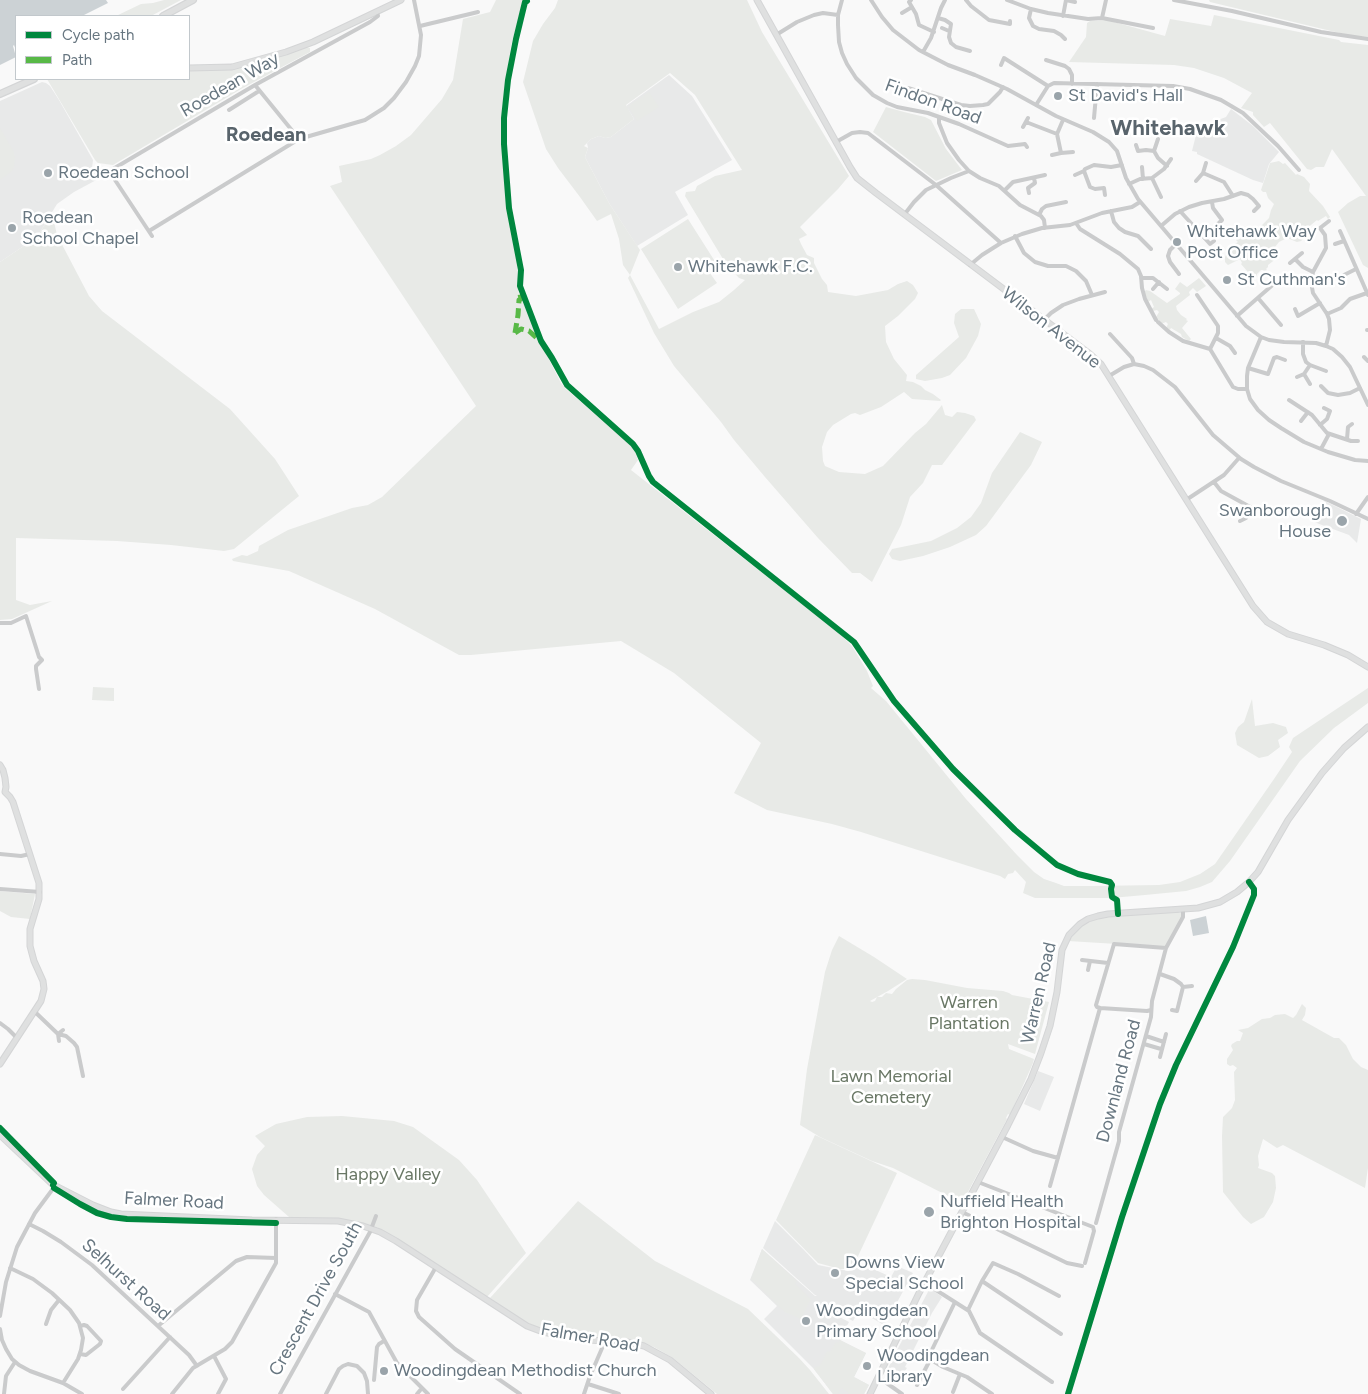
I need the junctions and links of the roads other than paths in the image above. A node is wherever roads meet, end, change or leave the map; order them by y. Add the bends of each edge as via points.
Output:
1 (193, 0) edge
2 (401, 0) edge
3 (414, 0) edge
4 (757, 0) edge
5 (842, 0) edge
6 (871, 0) edge
7 (911, 0) edge
8 (945, 0) edge
9 (966, 0) edge
10 (1009, 0) edge
11 (1065, 0) edge
12 (1106, 0) edge
13 (1174, 0) edge
14 (1181, 1) edge
15 (1075, 2) dead end
16 (1190, 2) edge
17 (912, 7) junction
18 (472, 8) dead end
19 (1031, 9) junction
20 (478, 12) dead end
21 (473, 13) junction
22 (902, 13) dead end
23 (838, 14) junction
24 (165, 15) edge
25 (1063, 16) junction
26 (938, 18) junction
27 (1102, 18) junction
28 (1010, 21) dead end
29 (361, 23) junction
30 (420, 26) junction
31 (942, 28) dead end
32 (1153, 28) dead end
33 (950, 31) junction
34 (934, 32) junction
35 (776, 35) junction
36 (1065, 39) dead end
37 (1368, 39) edge
38 (970, 51) dead end
39 (923, 52) junction
40 (1019, 59) dead end
41 (1046, 60) dead end
42 (1015, 64) junction
43 (1001, 65) dead end
44 (190, 68) edge
45 (32, 80) edge
46 (915, 84) dead end
47 (1072, 84) junction
48 (1097, 84) junction
49 (255, 85) junction
50 (1048, 86) junction
51 (1003, 87) junction
52 (908, 88) dead end
53 (914, 90) junction
54 (259, 91) junction
55 (0, 94) edge
56 (1036, 105) junction
57 (229, 110) dead end
58 (1101, 114) dead end
59 (939, 118) junction
60 (1063, 120) junction
61 (1024, 127) dead end
62 (1057, 134) junction
63 (299, 139) junction
64 (1158, 139) dead end
65 (836, 142) junction
66 (1136, 145) dead end
67 (1008, 146) junction
68 (1028, 147) dead end
69 (1154, 151) junction
70 (1073, 152) dead end
71 (1006, 153) dead end
72 (1061, 153) junction
73 (1052, 155) dead end
74 (1097, 158) dead end
75 (1171, 159) dead end
76 (1206, 163) dead end
77 (1098, 165) junction
78 (1122, 165) junction
79 (1167, 166) junction
80 (1142, 167) dead end
81 (1299, 170) dead end
82 (969, 171) junction
83 (1084, 172) junction
84 (1203, 173) junction
85 (1045, 175) dead end
86 (1075, 175) dead end
87 (1034, 178) junction
88 (1152, 178) junction
89 (1143, 179) junction
90 (1196, 181) dead end
91 (1129, 184) junction
92 (936, 185) junction
93 (1110, 187) dead end
94 (1104, 188) junction
95 (1005, 190) junction
96 (1029, 193) dead end
97 (1105, 195) dead end
98 (1233, 196) junction
99 (1161, 197) dead end
100 (1066, 202) dead end
101 (1140, 202) junction
102 (1212, 202) junction
103 (1259, 206) junction
104 (1262, 210) dead end
105 (1112, 211) junction
106 (1180, 211) junction
107 (1254, 211) dead end
108 (904, 215) junction
109 (1040, 215) junction
110 (1329, 221) dead end
111 (1316, 222) dead end
112 (1076, 224) junction
113 (1218, 224) dead end
114 (1161, 226) junction
115 (1045, 228) junction
116 (1320, 228) junction
117 (1340, 230) dead end
118 (149, 231) junction
119 (1148, 235) dead end
120 (152, 236) dead end
121 (1015, 236) junction
122 (1143, 240) junction
123 (1214, 241) dead end
124 (1344, 241) junction
125 (1001, 243) junction
126 (1176, 244) junction
127 (1335, 244) dead end
128 (1151, 249) dead end
129 (1302, 253) dead end
130 (1295, 259) junction
131 (1290, 264) dead end
132 (970, 265) junction
133 (1175, 269) junction
134 (1356, 269) junction
135 (1313, 272) junction
136 (1170, 273) dead end
137 (1179, 274) dead end
138 (1344, 275) dead end
139 (1141, 278) junction
140 (1159, 282) junction
141 (1265, 282) dead end
142 (1276, 282) dead end
143 (1270, 288) junction
144 (1153, 289) dead end
145 (1167, 289) dead end
146 (1106, 292) dead end
147 (1368, 294) edge
148 (1092, 295) junction
149 (1197, 295) dead end
150 (1258, 298) junction
151 (1320, 303) junction
152 (1205, 308) junction
153 (1295, 310) dead end
154 (1157, 311) dead end
155 (1199, 312) dead end
156 (1327, 314) junction
157 (1153, 315) junction
158 (1237, 316) junction
159 (1298, 316) junction
160 (1044, 320) junction
161 (1277, 320) junction
162 (1302, 320) dead end
163 (1167, 323) dead end
164 (1273, 324) dead end
165 (1281, 325) dead end
166 (1163, 328) junction
167 (1110, 334) dead end
168 (1261, 337) junction
169 (1216, 338) junction
170 (1302, 342) junction
171 (1236, 345) dead end
172 (1326, 346) junction
173 (1232, 348) junction
174 (1210, 349) junction
175 (1235, 353) dead end
176 (1364, 357) dead end
177 (1285, 360) dead end
178 (1368, 361) edge
179 (1322, 362) dead end
180 (1134, 364) junction
181 (1310, 365) junction
182 (1248, 368) junction
183 (1320, 368) junction
184 (1326, 371) dead end
185 (1268, 374) junction
186 (1304, 374) junction
187 (1109, 376) junction
188 (1274, 377) dead end
189 (1297, 377) dead end
190 (1310, 384) dead end
191 (1321, 386) dead end
192 (1247, 388) junction
193 (1360, 388) junction
194 (1326, 391) junction
195 (1320, 397) dead end
196 (1289, 400) dead end
197 (1368, 405) edge
198 (1324, 408) dead end
199 (1308, 412) junction
200 (1301, 421) dead end
201 (1320, 425) junction
202 (1348, 425) dead end
203 (1329, 434) junction
204 (1348, 439) junction
205 (1358, 441) dead end
206 (1321, 449) junction
207 (1239, 458) junction
208 (1368, 461) edge
209 (1214, 482) junction
210 (1368, 497) edge
211 (1186, 500) junction
212 (1356, 514) junction
213 (1368, 519) edge
214 (1240, 521) dead end
215 (0, 623) edge
216 (1368, 667) edge
217 (38, 689) dead end
218 (1368, 727) edge
219 (0, 765) edge
220 (2, 791) edge
221 (0, 854) edge
222 (30, 854) junction
223 (0, 889) edge
224 (40, 892) junction
225 (1183, 909) junction
226 (1166, 948) junction
227 (1082, 960) dead end
228 (1090, 961) junction
229 (1108, 963) junction
230 (1087, 969) dead end
231 (1160, 974) junction
232 (1192, 986) dead end
233 (1183, 987) junction
234 (1100, 1008) junction
235 (1151, 1010) junction
236 (1172, 1010) dead end
237 (34, 1011) junction
238 (0, 1023) edge
239 (63, 1030) dead end
240 (58, 1034) junction
241 (1166, 1034) dead end
242 (1146, 1036) junction
243 (17, 1038) junction
244 (58, 1041) dead end
245 (1164, 1042) junction
246 (1144, 1044) junction
247 (1162, 1049) junction
248 (1160, 1057) dead end
249 (0, 1064) edge
250 (83, 1076) dead end
251 (0, 1135) edge
252 (1002, 1137) junction
253 (1058, 1158) junction
254 (978, 1182) junction
255 (55, 1186) junction
256 (1050, 1186) dead end
257 (962, 1212) junction
258 (376, 1216) dead end
259 (276, 1219) junction
260 (1096, 1223) dead end
261 (29, 1224) junction
262 (371, 1229) junction
263 (276, 1258) junction
264 (10, 1268) junction
265 (436, 1268) junction
266 (982, 1281) junction
267 (925, 1282) junction
268 (335, 1294) junction
269 (1059, 1296) dead end
270 (60, 1300) junction
271 (956, 1302) junction
272 (968, 1310) junction
273 (0, 1316) edge
274 (46, 1324) dead end
275 (80, 1326) junction
276 (158, 1326) junction
277 (0, 1329) edge
278 (1061, 1334) dead end
279 (170, 1338) junction
280 (384, 1341) junction
281 (603, 1346) dead end
282 (80, 1354) junction
283 (214, 1356) junction
284 (930, 1360) junction
285 (15, 1362) junction
286 (197, 1366) junction
287 (368, 1371) dead end
288 (374, 1371) junction
289 (960, 1374) junction
290 (878, 1377) junction
291 (374, 1380) dead end
292 (1052, 1382) dead end
293 (63, 1383) junction
294 (588, 1384) junction
295 (917, 1385) dead end
296 (422, 1388) junction
297 (122, 1389) dead end
298 (953, 1392) dead end
299 (4, 1394) edge
300 (82, 1394) edge
301 (172, 1394) edge
302 (218, 1394) edge
303 (280, 1394) edge
304 (326, 1394) edge
305 (368, 1394) edge
306 (417, 1394) edge
307 (428, 1394) edge
308 (520, 1394) edge
309 (584, 1394) edge
310 (619, 1394) edge
311 (711, 1394) edge
312 (870, 1394) edge
313 (902, 1394) edge
314 (992, 1394) edge

1 - 24 main road
2 - 29 street
3 - 30 street
4 - 35 street, Wilson Avenue
5 - 23 street, Findon Road
6 - 39 street via 893,30
7 - 17 street
8 - 26 street
9 - 28 street via 989,20 1010,24
10 - 19 street
11 - 15 street
11 - 25 street
12 - 27 street
13 - 14 street
14 - 16 street
16 - 37 street via 1321,32
17 - 22 street
17 - 34 street via 919,25
18 - 21 street
19 - 25 street
19 - 36 street via 1029,21 1033,26 1054,31
20 - 21 street
21 - 30 street
23 - 35 street via 814,15
23 - 59 street, Findon Road via 842,53 864,87 887,104
25 - 27 street
26 - 33 street via 949,22
26 - 34 street
27 - 32 street
29 - 44 street via 258,60 232,66
29 - 49 street, Roedean Way
30 - 63 street via 420,49 415,66 384,108 365,120
31 - 33 street
33 - 38 street via 951,43
34 - 39 street
35 - 65 street, Wilson Avenue
39 - 51 street
40 - 42 street
41 - 47 street via 1055,59 1069,69
42 - 43 street via 1004,58
42 - 50 street
45 - 55 main road
46 - 53 street
47 - 48 street
47 - 50 street
48 - 58 street via 1094,116
48 - 81 street via 1173,86 1213,97 1249,118
49 - 54 street
49 - 118 street, Roedean Way via 113,170 115,180
50 - 56 street
51 - 53 street via 989,103 982,105 961,105
51 - 56 street
52 - 53 street
54 - 57 street
54 - 63 street
56 - 60 street
59 - 67 street, Findon Road
59 - 82 street via 947,143
60 - 62 street
60 - 78 street via 1106,139
61 - 62 street via 1027,120
62 - 72 street
63 - 118 street
64 - 69 street
65 - 92 street via 852,133 868,134
65 - 108 street, Wilson Avenue via 857,178
66 - 69 street via 1138,151
67 - 68 street, Findon Road via 1025,144
67 - 71 street
69 - 79 street
70 - 72 street
72 - 73 street
74 - 77 street
75 - 79 street
76 - 84 street
77 - 78 street
77 - 83 street via 1087,167
78 - 91 street
79 - 88 street
80 - 89 street
82 - 92 street
82 - 95 street
83 - 86 street
83 - 94 street via 1091,188
84 - 90 street
84 - 98 street via 1224,182
85 - 87 street
87 - 95 street via 1013,182
87 - 96 street via 1035,184 1028,188
88 - 89 street
88 - 99 street
89 - 91 street
91 - 101 street
92 - 108 street via 919,196
92 - 125 street
93 - 94 street
94 - 97 street
95 - 109 street via 1020,205
98 - 102 street
98 - 103 street via 1248,195
100 - 109 street via 1046,206
101 - 105 street
101 - 114 street
102 - 106 street
102 - 113 street via 1224,222
103 - 104 street
103 - 107 street
105 - 112 street
105 - 122 street via 1119,228
106 - 114 street
106 - 123 street via 1210,244
108 - 132 street, Wilson Avenue
109 - 115 street via 1044,218
110 - 116 street
111 - 116 street
112 - 115 street
112 - 139 street via 1132,264
114 - 126 street
115 - 121 street
116 - 135 street via 1326,237 1326,248
117 - 124 street
118 - 120 street
119 - 122 street
121 - 125 street
121 - 148 street via 1024,253 1035,262 1066,266 1076,271 1088,283
122 - 128 street
124 - 127 street
124 - 134 street
125 - 132 street
126 - 133 street via 1168,255
126 - 158 street
129 - 130 street
130 - 131 street
130 - 135 street
132 - 160 street, Wilson Avenue
133 - 136 street
133 - 137 street
134 - 138 street
134 - 147 street
135 - 151 street via 1311,287
139 - 140 street via 1150,277
139 - 157 street via 1145,300
140 - 144 street
140 - 145 street
141 - 143 street
142 - 143 street
143 - 150 street
146 - 148 street
147 - 156 street via 1350,299
148 - 160 street via 1063,305
149 - 152 street
150 - 158 street
150 - 161 street
151 - 156 street
151 - 159 street
152 - 155 street
152 - 169 street via 1218,324
153 - 159 street
154 - 157 street
156 - 172 street via 1330,330
157 - 166 street
158 - 168 street
159 - 162 street
160 - 187 street, Wilson Avenue via 1096,359
161 - 164 street
161 - 165 street
163 - 166 street
166 - 174 street via 1183,341
167 - 180 street
168 - 170 street
168 - 182 street
169 - 173 street
169 - 174 street
170 - 172 street
170 - 181 street via 1304,357
171 - 173 street
172 - 193 street via 1344,358
173 - 175 street
174 - 192 street via 1234,388
176 - 178 street
177 - 185 street via 1274,358
179 - 183 street
180 - 187 street
180 - 207 street via 1153,370 1172,384 1213,435
181 - 183 street
181 - 186 street
182 - 185 street
182 - 192 street
183 - 184 street
185 - 188 street
186 - 189 street
186 - 190 street
187 - 211 street, Wilson Avenue
191 - 194 street
192 - 206 street via 1254,406 1269,420
193 - 194 street via 1341,395
193 - 197 street
194 - 195 street
196 - 199 street
198 - 201 street via 1330,411
199 - 200 street
199 - 201 street
201 - 203 street
202 - 204 street
203 - 204 street
203 - 206 street
204 - 205 street
206 - 208 street via 1345,458
207 - 209 street
207 - 212 street via 1268,475
209 - 211 street
209 - 214 street via 1220,490 1254,509
210 - 212 street
211 - 216 street, Wilson Avenue via 1267,622 1288,634 1348,655
212 - 213 street
215 - 217 street via 10,623 26,616 42,660 36,666
218 - 225 street, Warren Road via 1322,772 1249,882 1220,902
219 - 220 street via 6,787
220 - 222 street via 13,802
221 - 222 street
222 - 224 street
223 - 224 street
224 - 237 street via 30,929 30,946 44,989
225 - 226 street, Downland Road
225 - 252 street, Warren Road via 1098,916 1080,924 1069,935 1062,950 1056,999 1044,1046
226 - 229 street via 1114,944
226 - 231 street, Downland Road
227 - 228 street
228 - 229 street
228 - 230 street
229 - 234 street via 1096,1005
231 - 233 street via 1174,979
231 - 235 street, Downland Road
232 - 233 street
233 - 236 street via 1179,1012
234 - 235 street
234 - 253 street
235 - 242 street, Downland Road
237 - 240 street
237 - 243 street
238 - 243 street
239 - 240 street
240 - 244 street
240 - 250 street via 76,1044 84,1068
241 - 245 street
242 - 245 street
242 - 246 street, Downland Road
243 - 249 street
245 - 247 street
246 - 247 street
246 - 260 street, Downland Road
247 - 248 street
251 - 255 street, Falmer Road
252 - 253 street
252 - 254 street, Warren Road
253 - 256 street
254 - 257 street, Warren Road
254 - 257 street via 1094,1229 1084,1264 1067,1263
255 - 259 street, Falmer Road via 102,1210 121,1214
255 - 261 street
257 - 267 street, Warren Road
258 - 262 street, Crescent Drive South
259 - 262 street, Falmer Road via 338,1221
259 - 263 street
261 - 264 street
261 - 276 street, Selhurst Road via 81,1256
262 - 265 street, Falmer Road via 389,1236
262 - 268 street, Crescent Drive South
263 - 276 street via 236,1261
263 - 283 street via 232,1342
264 - 270 street via 33,1279
264 - 273 street
265 - 308 street via 417,1300 419,1317 455,1349
265 - 311 street, Falmer Road via 527,1326 543,1332 644,1346 670,1360
266 - 269 street via 993,1263
266 - 272 street
266 - 278 street
267 - 271 street
267 - 290 street, Warren Road
268 - 280 street via 369,1312
268 - 303 street, Crescent Drive South
270 - 274 street via 51,1310
270 - 275 street
271 - 272 street
271 - 284 street via 928,1357
272 - 292 street via 979,1332
275 - 282 street via 83,1338
275 - 282 street via 87,1326 101,1341 86,1355
276 - 279 street, Selhurst Road
277 - 285 street via 3,1344
279 - 286 street, Selhurst Road
279 - 297 street
280 - 288 street via 377,1347
280 - 296 street via 397,1363
281 - 294 street
282 - 293 street
283 - 286 street
283 - 302 street via 226,1378
284 - 289 street
284 - 295 street
285 - 293 street via 30,1372
285 - 299 street via 6,1376
286 - 301 street
287 - 288 street
288 - 291 street
289 - 298 street
289 - 314 street
290 - 312 street, Warren Road
290 - 313 street
293 - 300 street
294 - 309 street
294 - 310 street
296 - 306 street
296 - 307 street
304 - 305 street via 339,1369 348,1364 357,1366 365,1374

